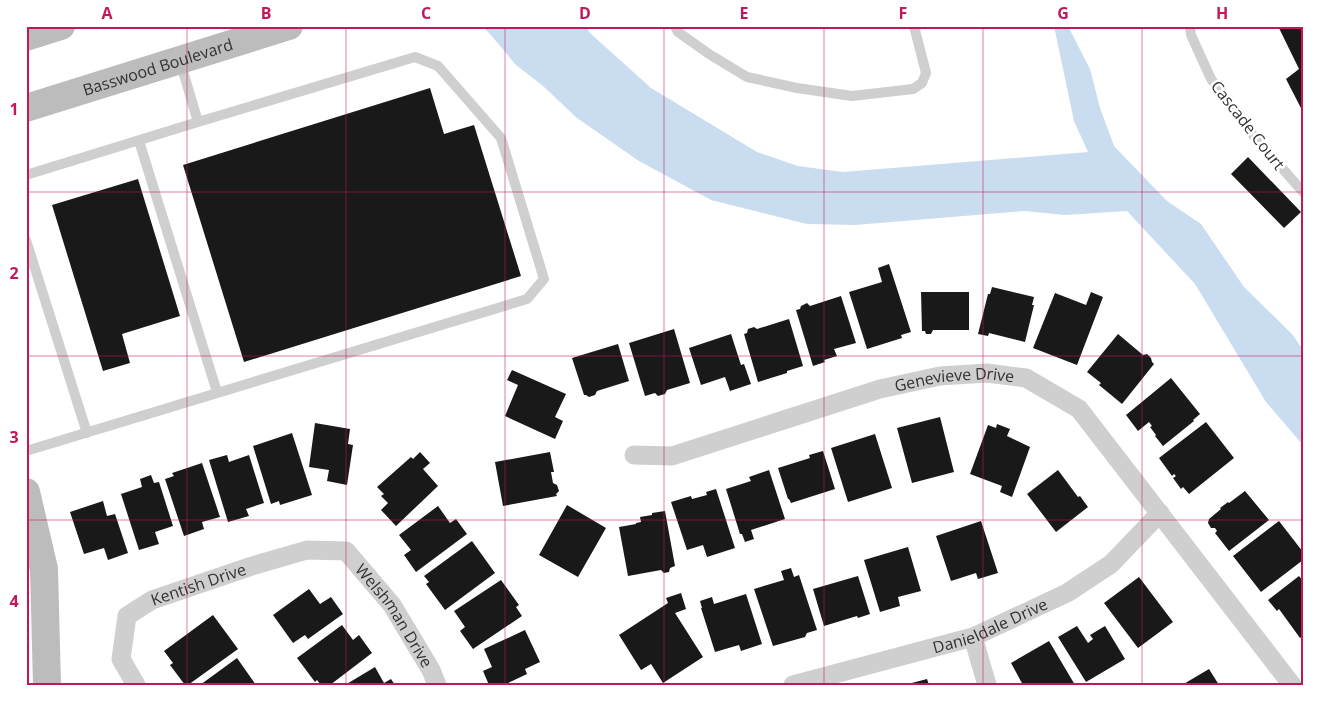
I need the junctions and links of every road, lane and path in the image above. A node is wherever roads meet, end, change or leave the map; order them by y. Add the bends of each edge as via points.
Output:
1 (61, 26) edge
2 (289, 26) edge
3 (675, 26) edge
4 (914, 26) edge
5 (1190, 26) edge
6 (26, 37) edge
7 (179, 60) junction
8 (26, 108) edge
9 (198, 122) junction
10 (139, 140) junction
11 (26, 175) edge
12 (1303, 192) edge
13 (26, 240) edge
14 (218, 392) junction
15 (87, 433) junction
16 (26, 451) edge
17 (634, 456) dead end
18 (26, 492) edge
19 (1160, 513) junction
20 (346, 551) joint
21 (973, 637) junction
22 (47, 685) edge
23 (136, 685) edge
24 (438, 685) edge
25 (793, 685) edge
26 (987, 685) edge
27 (1292, 685) edge

1 - 6 main road
2 - 7 main road, Basswood Boulevard
3 - 4 lane via 678,32 709,54 747,77 852,96 913,88 922,83 926,73
5 - 12 lane, Cascade Court via 1211,79 1253,135
7 - 8 main road, Basswood Boulevard
7 - 9 lane
9 - 10 lane
9 - 14 lane via 415,57 438,66 501,138 544,279 527,299
10 - 11 lane
10 - 14 lane
13 - 15 lane
14 - 15 lane
15 - 16 lane
17 - 19 street, Genevieve Drive via 672,456 880,389 940,376 987,373 1026,378 1079,409
18 - 22 main road via 44,569
19 - 21 street, Danieldale Drive via 1110,564 1067,593
19 - 27 street, Genevieve Drive
20 - 23 street, Kentish Drive via 307,550 152,600 127,616 121,659
20 - 24 street, Welshman Drive via 392,605
21 - 25 street, Danieldale Drive
21 - 26 street

